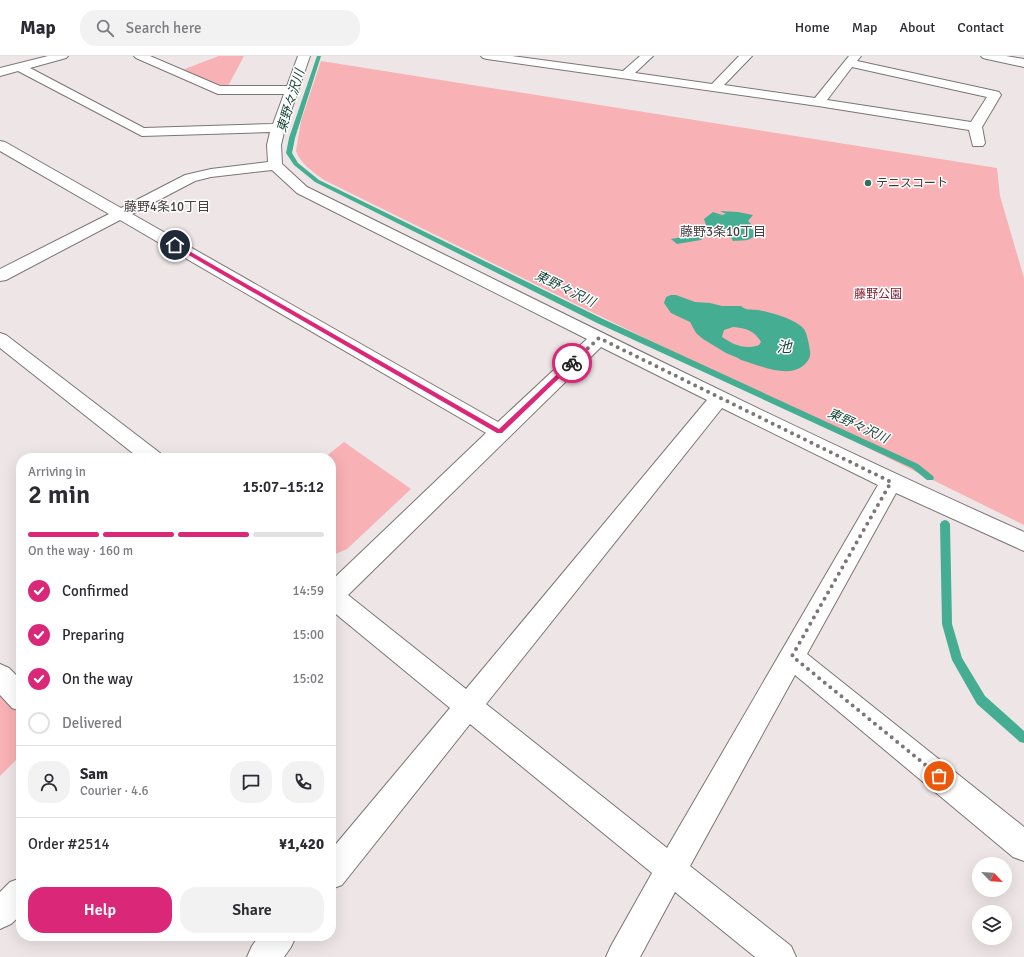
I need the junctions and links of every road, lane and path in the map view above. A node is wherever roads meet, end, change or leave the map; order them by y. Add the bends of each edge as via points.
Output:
1 (62, 56) edge
2 (140, 56) edge
3 (304, 56) edge
4 (487, 56) edge
5 (647, 56) edge
6 (746, 56) edge
7 (986, 56) edge
8 (519, 58) edge
9 (852, 60) edge
10 (1024, 63) edge
11 (20, 67) junction
12 (0, 72) edge
13 (625, 76) junction
14 (714, 88) junction
15 (290, 90) junction
16 (818, 102) junction
17 (975, 127) junction
18 (278, 128) junction
19 (978, 143) dead end
20 (0, 145) edge
21 (274, 165) junction
22 (121, 214) junction
23 (0, 276) edge
24 (599, 338) junction
25 (0, 339) edge
26 (719, 398) junction
27 (500, 432) junction
28 (147, 453) edge
29 (891, 482) junction
30 (1024, 542) edge
31 (336, 591) edge
32 (336, 600) edge
33 (792, 656) junction
34 (0, 676) edge
35 (16, 694) edge
36 (468, 706) junction
37 (1024, 846) edge
38 (336, 868) edge
39 (672, 870) junction
40 (16, 898) edge
41 (0, 913) edge
42 (276, 941) edge
43 (263, 957) edge
44 (622, 957) edge
45 (780, 957) edge

1 - 11 street
2 - 15 street via 218,90
3 - 15 street
4 - 8 street
5 - 13 street
6 - 14 street
7 - 10 street
8 - 13 street
9 - 16 street
9 - 17 street via 995,95
11 - 12 street
11 - 18 street via 142,132
13 - 14 street
14 - 16 street
15 - 18 street
16 - 17 street
17 - 19 street
18 - 21 street via 274,144
20 - 22 street
21 - 22 street via 190,178
21 - 24 street via 302,190
22 - 23 street
22 - 27 street
24 - 26 street
24 - 27 street
25 - 28 street
26 - 29 street
26 - 36 street
27 - 31 street
29 - 30 street
29 - 33 street
32 - 36 street
33 - 37 street
33 - 39 street
34 - 35 street
36 - 38 street
36 - 39 street
39 - 44 street
39 - 45 street
40 - 41 street
42 - 43 street

